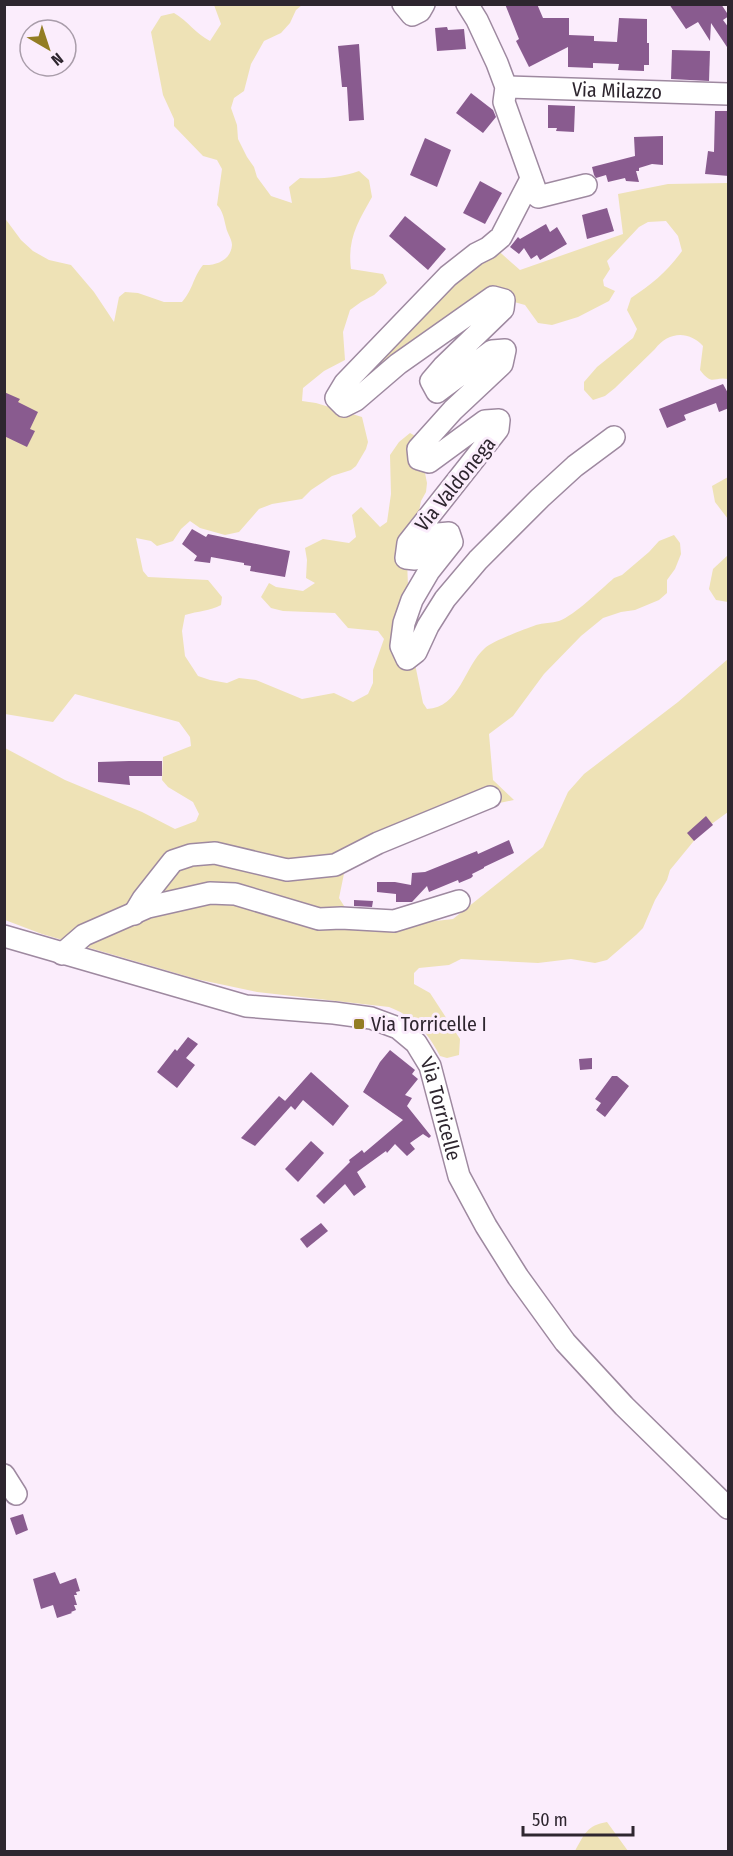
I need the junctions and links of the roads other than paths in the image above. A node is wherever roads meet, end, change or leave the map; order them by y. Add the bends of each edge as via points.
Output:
1 (403, 4) edge
2 (424, 4) edge
3 (467, 4) edge
4 (506, 87) junction
5 (729, 94) edge
6 (531, 179) junction
7 (586, 185) dead end
8 (614, 437) dead end
9 (490, 797) dead end
10 (459, 901) dead end
11 (134, 914) junction
12 (4, 936) edge
13 (62, 954) junction
14 (4, 1475) edge
15 (16, 1494) dead end
16 (729, 1508) edge

1 - 2 street via 412,15
3 - 4 street
4 - 5 street, Via Milazzo
4 - 6 street via 504,102
6 - 7 street via 538,197
6 - 8 street, Via Valdonega via 501,237 448,276 345,383 336,399 344,406 356,400 398,364 493,297 504,300 503,309 431,381 437,392 492,351 505,350 502,364 417,449 419,459 429,462 485,422 499,420 498,429 408,543 406,558 415,559 438,534 449,533 452,542 412,600 401,646 407,659 416,652 445,599 478,560 575,466
9 - 11 street via 378,843 335,866 287,870 215,853 191,855 173,861
10 - 11 street via 394,921 319,919 235,894 210,892
11 - 13 street via 84,935
12 - 13 street, Via Torricelle
13 - 16 street, Via Torricelle via 246,1006 371,1018 398,1028 416,1043 430,1066 459,1176 518,1277 565,1342 624,1406
14 - 15 street

